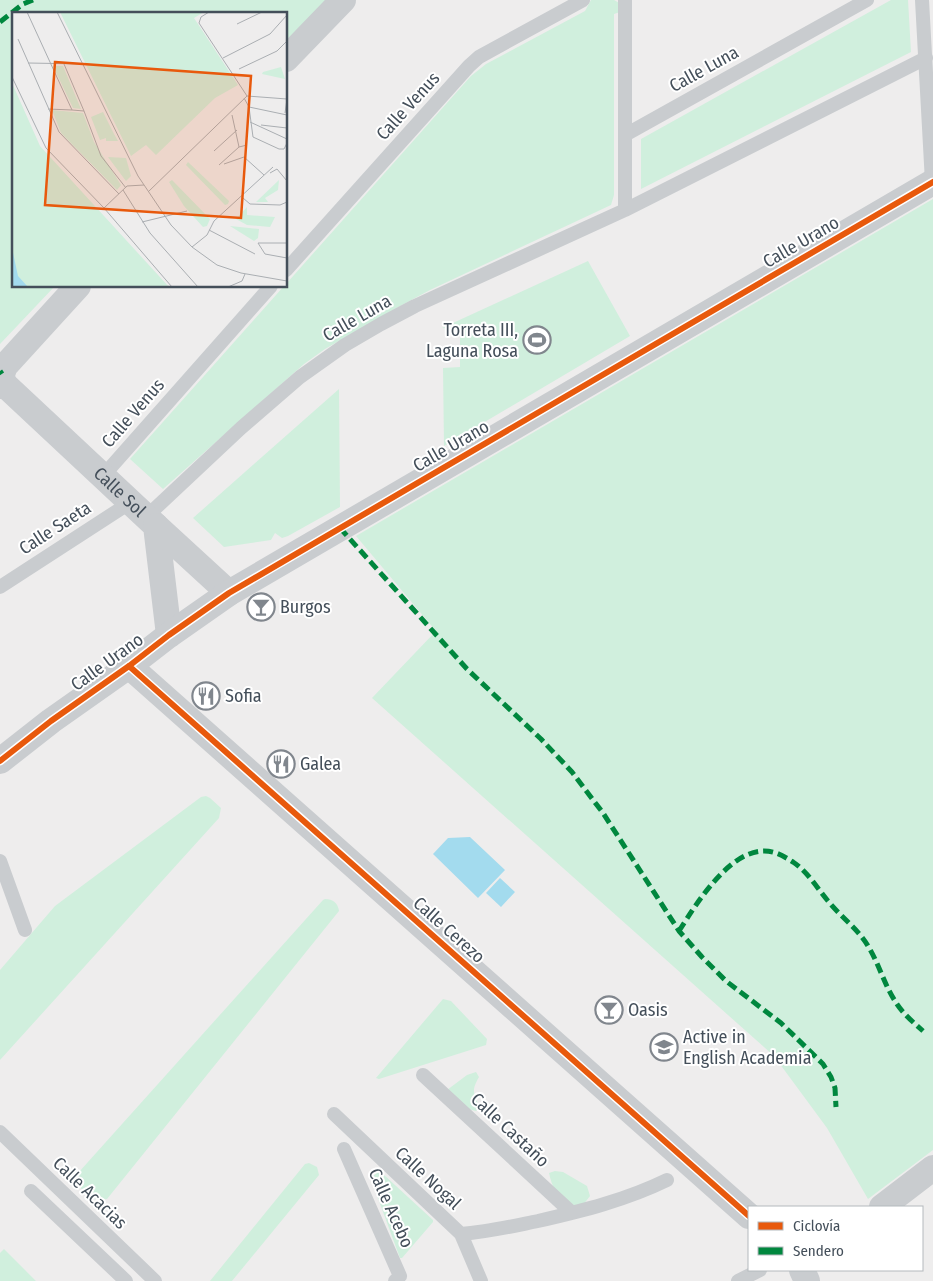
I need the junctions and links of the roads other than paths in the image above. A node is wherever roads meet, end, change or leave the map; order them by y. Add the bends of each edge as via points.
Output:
1 (343, 0) edge
2 (583, 0) edge
3 (625, 0) edge
4 (866, 0) edge
5 (922, 0) edge
6 (288, 57) edge
7 (926, 58) junction
8 (625, 135) junction
9 (933, 182) edge
10 (625, 210) junction
11 (288, 268) edge
12 (76, 288) edge
13 (270, 288) edge
14 (2, 385) edge
15 (103, 476) junction
16 (145, 515) junction
17 (0, 587) edge
18 (228, 593) junction
19 (169, 634) junction
20 (129, 666) junction
21 (0, 760) edge
22 (0, 860) edge
23 (25, 930) dead end
24 (423, 1075) dead end
25 (334, 1114) dead end
26 (0, 1132) edge
27 (344, 1149) dead end
28 (933, 1168) edge
29 (667, 1180) dead end
30 (31, 1191) dead end
31 (883, 1206) edge
32 (572, 1213) junction
33 (748, 1215) edge
34 (462, 1234) junction
35 (758, 1271) edge
36 (126, 1281) edge
37 (155, 1281) edge
38 (396, 1281) edge
39 (480, 1281) edge
40 (738, 1281) edge

1 - 6 street
2 - 11 lane, Calle Venus via 479,57 469,66
3 - 8 lane
4 - 8 lane, Calle Luna
5 - 7 lane
7 - 9 lane
7 - 10 lane, Calle Luna
8 - 10 lane
9 - 18 street, Calle Urano
10 - 16 lane, Calle Luna via 415,306 345,345 300,377 240,428
12 - 14 street, Calle Sol via 5,366
13 - 15 lane, Calle Venus
14 - 15 street, Calle Sol
15 - 16 street, Calle Sol
16 - 17 lane, Calle Saeta
16 - 18 street
16 - 19 street, Calle Sol
18 - 19 street, Calle Urano
19 - 20 street, Calle Urano
20 - 21 street, Calle Urano
20 - 33 street, Calle Cerezo
22 - 23 lane
24 - 32 lane, Calle Castaño
25 - 34 lane, Calle Nogal
26 - 37 lane, Calle Acacias
27 - 38 lane, Calle Acebo via 400,1276
28 - 31 street
29 - 32 lane via 624,1198
30 - 36 lane
32 - 34 lane
34 - 39 lane, Calle Nogal
35 - 40 lane

